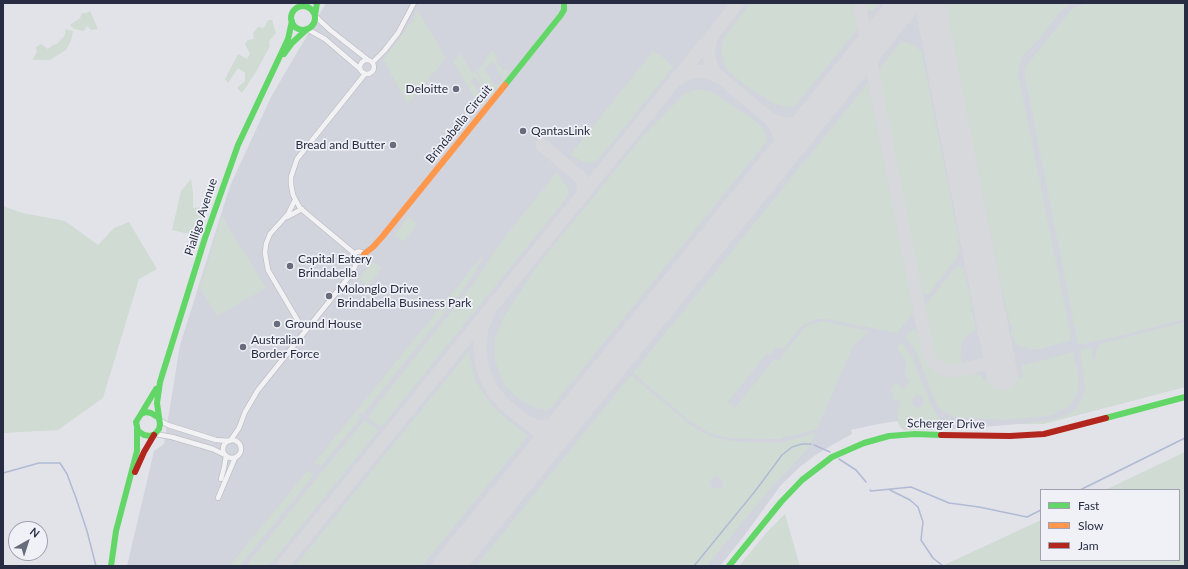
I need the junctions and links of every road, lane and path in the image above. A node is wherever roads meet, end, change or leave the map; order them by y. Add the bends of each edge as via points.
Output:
1 (317, 3) edge
2 (414, 3) edge
3 (564, 3) edge
4 (300, 5) edge
5 (315, 16) junction
6 (292, 21) junction
7 (307, 30) junction
8 (367, 59) junction
9 (373, 62) junction
10 (277, 64) junction
11 (360, 69) junction
12 (364, 74) junction
13 (295, 200) junction
14 (302, 209) junction
15 (284, 219) junction
16 (355, 254) junction
17 (364, 254) junction
18 (357, 262) junction
19 (306, 330) junction
20 (160, 382) junction
21 (1185, 397) edge
22 (141, 414) junction
23 (159, 419) junction
24 (137, 427) junction
25 (239, 428) junction
26 (154, 435) junction
27 (229, 441) junction
28 (237, 443) junction
29 (225, 456) junction
30 (235, 458) junction
31 (221, 479) dead end
32 (218, 498) dead end
33 (124, 503) junction
34 (111, 566) edge
35 (730, 566) edge

1 - 5 main road
2 - 9 street via 398,33
3 - 17 main road, Brindabella Circuit via 561,15 539,43 382,237
4 - 5 main road via 313,10
4 - 6 main road via 292,14
5 - 7 main road via 314,24
5 - 8 street
6 - 7 main road via 297,28
6 - 10 main road, Pialligo Avenue via 289,36
7 - 10 main road, Pialligo Avenue
7 - 11 street via 325,39
8 - 9 street
8 - 11 street via 362,62
9 - 12 street via 373,71
10 - 20 main road, Pialligo Avenue via 248,122 229,168
11 - 12 street
12 - 13 street via 297,159 291,177
13 - 14 street
13 - 15 street
14 - 15 street
14 - 16 street
15 - 19 street via 267,241 266,263
16 - 17 street
16 - 18 street via 354,259
17 - 18 street via 363,261
18 - 19 street via 352,273
19 - 25 street via 258,390
20 - 22 main road, Pialligo Avenue
20 - 23 main road, Pialligo Avenue via 157,403
21 - 35 main road, Scherger Drive via 1044,434 904,434 864,443 835,456 796,486
22 - 23 main road via 151,412
22 - 24 main road via 137,420
23 - 26 main road via 159,429
23 - 27 street via 168,425 216,440
24 - 26 main road via 144,435
24 - 33 main road via 138,445
25 - 27 street
25 - 28 street
26 - 29 street via 172,436 213,449
26 - 33 main road via 144,452
27 - 28 street
27 - 29 street via 223,447
28 - 30 street via 240,452
29 - 30 street
29 - 31 street
30 - 32 street
33 - 34 main road via 116,531

